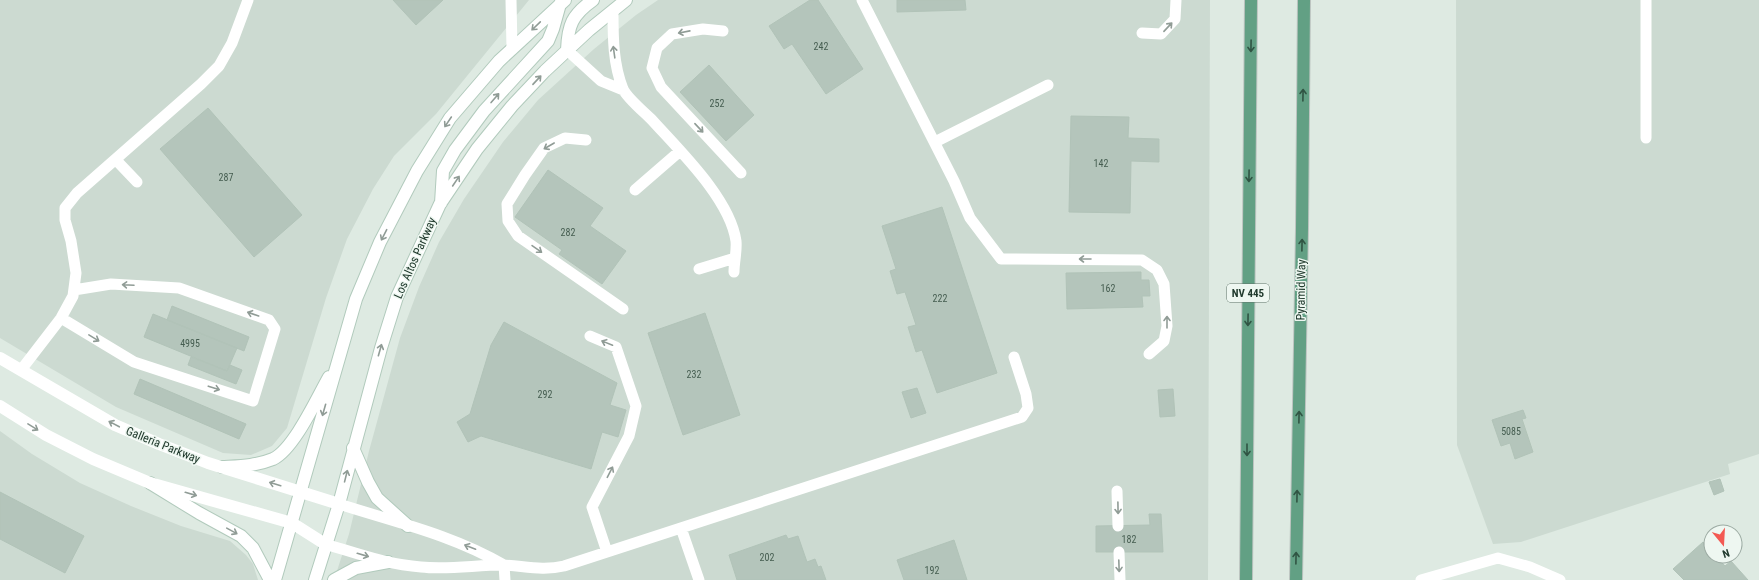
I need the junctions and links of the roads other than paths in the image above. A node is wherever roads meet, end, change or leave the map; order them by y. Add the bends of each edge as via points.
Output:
1 (248, 0) edge
2 (511, 0) edge
3 (593, 0) edge
4 (626, 0) edge
5 (862, 0) edge
6 (1176, 0) edge
7 (1646, 0) edge
8 (561, 1) edge
9 (1304, 1) edge
10 (1250, 2) edge
11 (613, 11) junction
12 (723, 31) dead end
13 (1142, 33) dead end
14 (512, 49) junction
15 (568, 50) junction
16 (1048, 85) dead end
17 (624, 90) junction
18 (1646, 138) dead end
19 (586, 140) dead end
20 (934, 142) junction
21 (680, 151) junction
22 (116, 160) junction
23 (741, 173) dead end
24 (137, 182) dead end
25 (635, 190) dead end
26 (440, 204) junction
27 (735, 258) junction
28 (699, 269) dead end
29 (734, 272) dead end
30 (74, 290) junction
31 (623, 309) dead end
32 (61, 318) junction
33 (590, 336) dead end
34 (1149, 354) dead end
35 (1014, 357) dead end
36 (0, 358) edge
37 (340, 358) junction
38 (21, 370) junction
39 (0, 406) edge
40 (353, 448) junction
41 (222, 467) junction
42 (150, 483) junction
43 (1117, 491) dead end
44 (301, 492) junction
45 (339, 504) junction
46 (292, 523) junction
47 (408, 526) junction
48 (1118, 526) dead end
49 (681, 528) junction
50 (325, 544) junction
51 (607, 552) junction
52 (1119, 552) dead end
53 (388, 562) junction
54 (504, 565) junction
55 (270, 580) edge
56 (275, 580) edge
57 (315, 580) edge
58 (334, 580) edge
59 (505, 580) edge
60 (699, 580) edge
61 (1120, 580) edge
62 (1246, 580) edge
63 (1296, 580) edge
64 (1421, 580) edge
65 (1560, 580) edge

1 - 22 lane via 232,43 219,66
2 - 14 lane
3 - 15 main road via 572,20 568,33
4 - 11 main road, Los Altos Parkway
5 - 20 lane
13 -> 6 lane via 1161,34 1175,19
7 - 18 lane
8 -> 14 main road
26 -> 8 main road via 443,171 455,150 484,111 548,41
63 -> 9 main road, Pyramid Way
10 -> 62 main road, NV 445
11 - 15 main road, Los Altos Parkway
17 -> 11 lane via 615,60
12 -> 23 lane via 703,29 672,34 657,48 652,68 661,87
14 -> 37 main road via 450,118 417,171 380,242 356,299
15 - 17 lane via 601,82
26 -> 15 main road, Los Altos Parkway via 477,149 512,106
16 - 20 lane
17 - 21 lane
19 -> 31 lane via 565,138 544,148 507,204 508,221 518,236
34 -> 20 lane via 1164,341 1168,326 1164,284 1157,270 1142,260 1001,259 970,218
21 - 25 lane
21 - 27 lane via 700,172 728,218 736,242
22 - 24 lane
22 - 30 lane via 77,193 65,208 65,220 76,273
40 -> 26 main road, Los Altos Parkway via 397,296
27 - 28 lane
27 - 29 lane
30 - 32 lane
32 -> 30 lane via 134,362 252,401 275,329 269,320 179,288 112,284
32 - 38 lane
51 -> 33 lane via 592,507 629,436 636,406 616,347
35 - 49 lane via 1028,408 1022,417
36 - 38 main road, Galleria Parkway
37 - 41 main road via 288,447 274,458 253,465
37 -> 44 main road
41 -> 38 main road, Galleria Parkway via 115,425
39 -> 42 main road via 86,455
45 -> 40 main road, Los Altos Parkway
40 - 47 main road via 377,498
44 -> 41 main road, Galleria Parkway
42 -> 46 main road
42 -> 55 main road via 241,536 253,548
43 -> 48 lane
44 - 45 main road, Galleria Parkway
44 - 46 main road
45 - 47 lane
45 - 50 main road, Los Altos Parkway
46 - 50 main road
46 - 56 main road
54 -> 47 lane via 481,551
49 - 51 lane
49 - 60 lane
50 -> 53 lane
50 - 57 main road, Los Altos Parkway
51 - 54 lane via 558,567 532,569
52 -> 61 lane
53 - 54 lane via 449,569
53 - 58 main road via 356,568
54 - 59 lane
64 - 65 lane via 1498,558 1530,567

